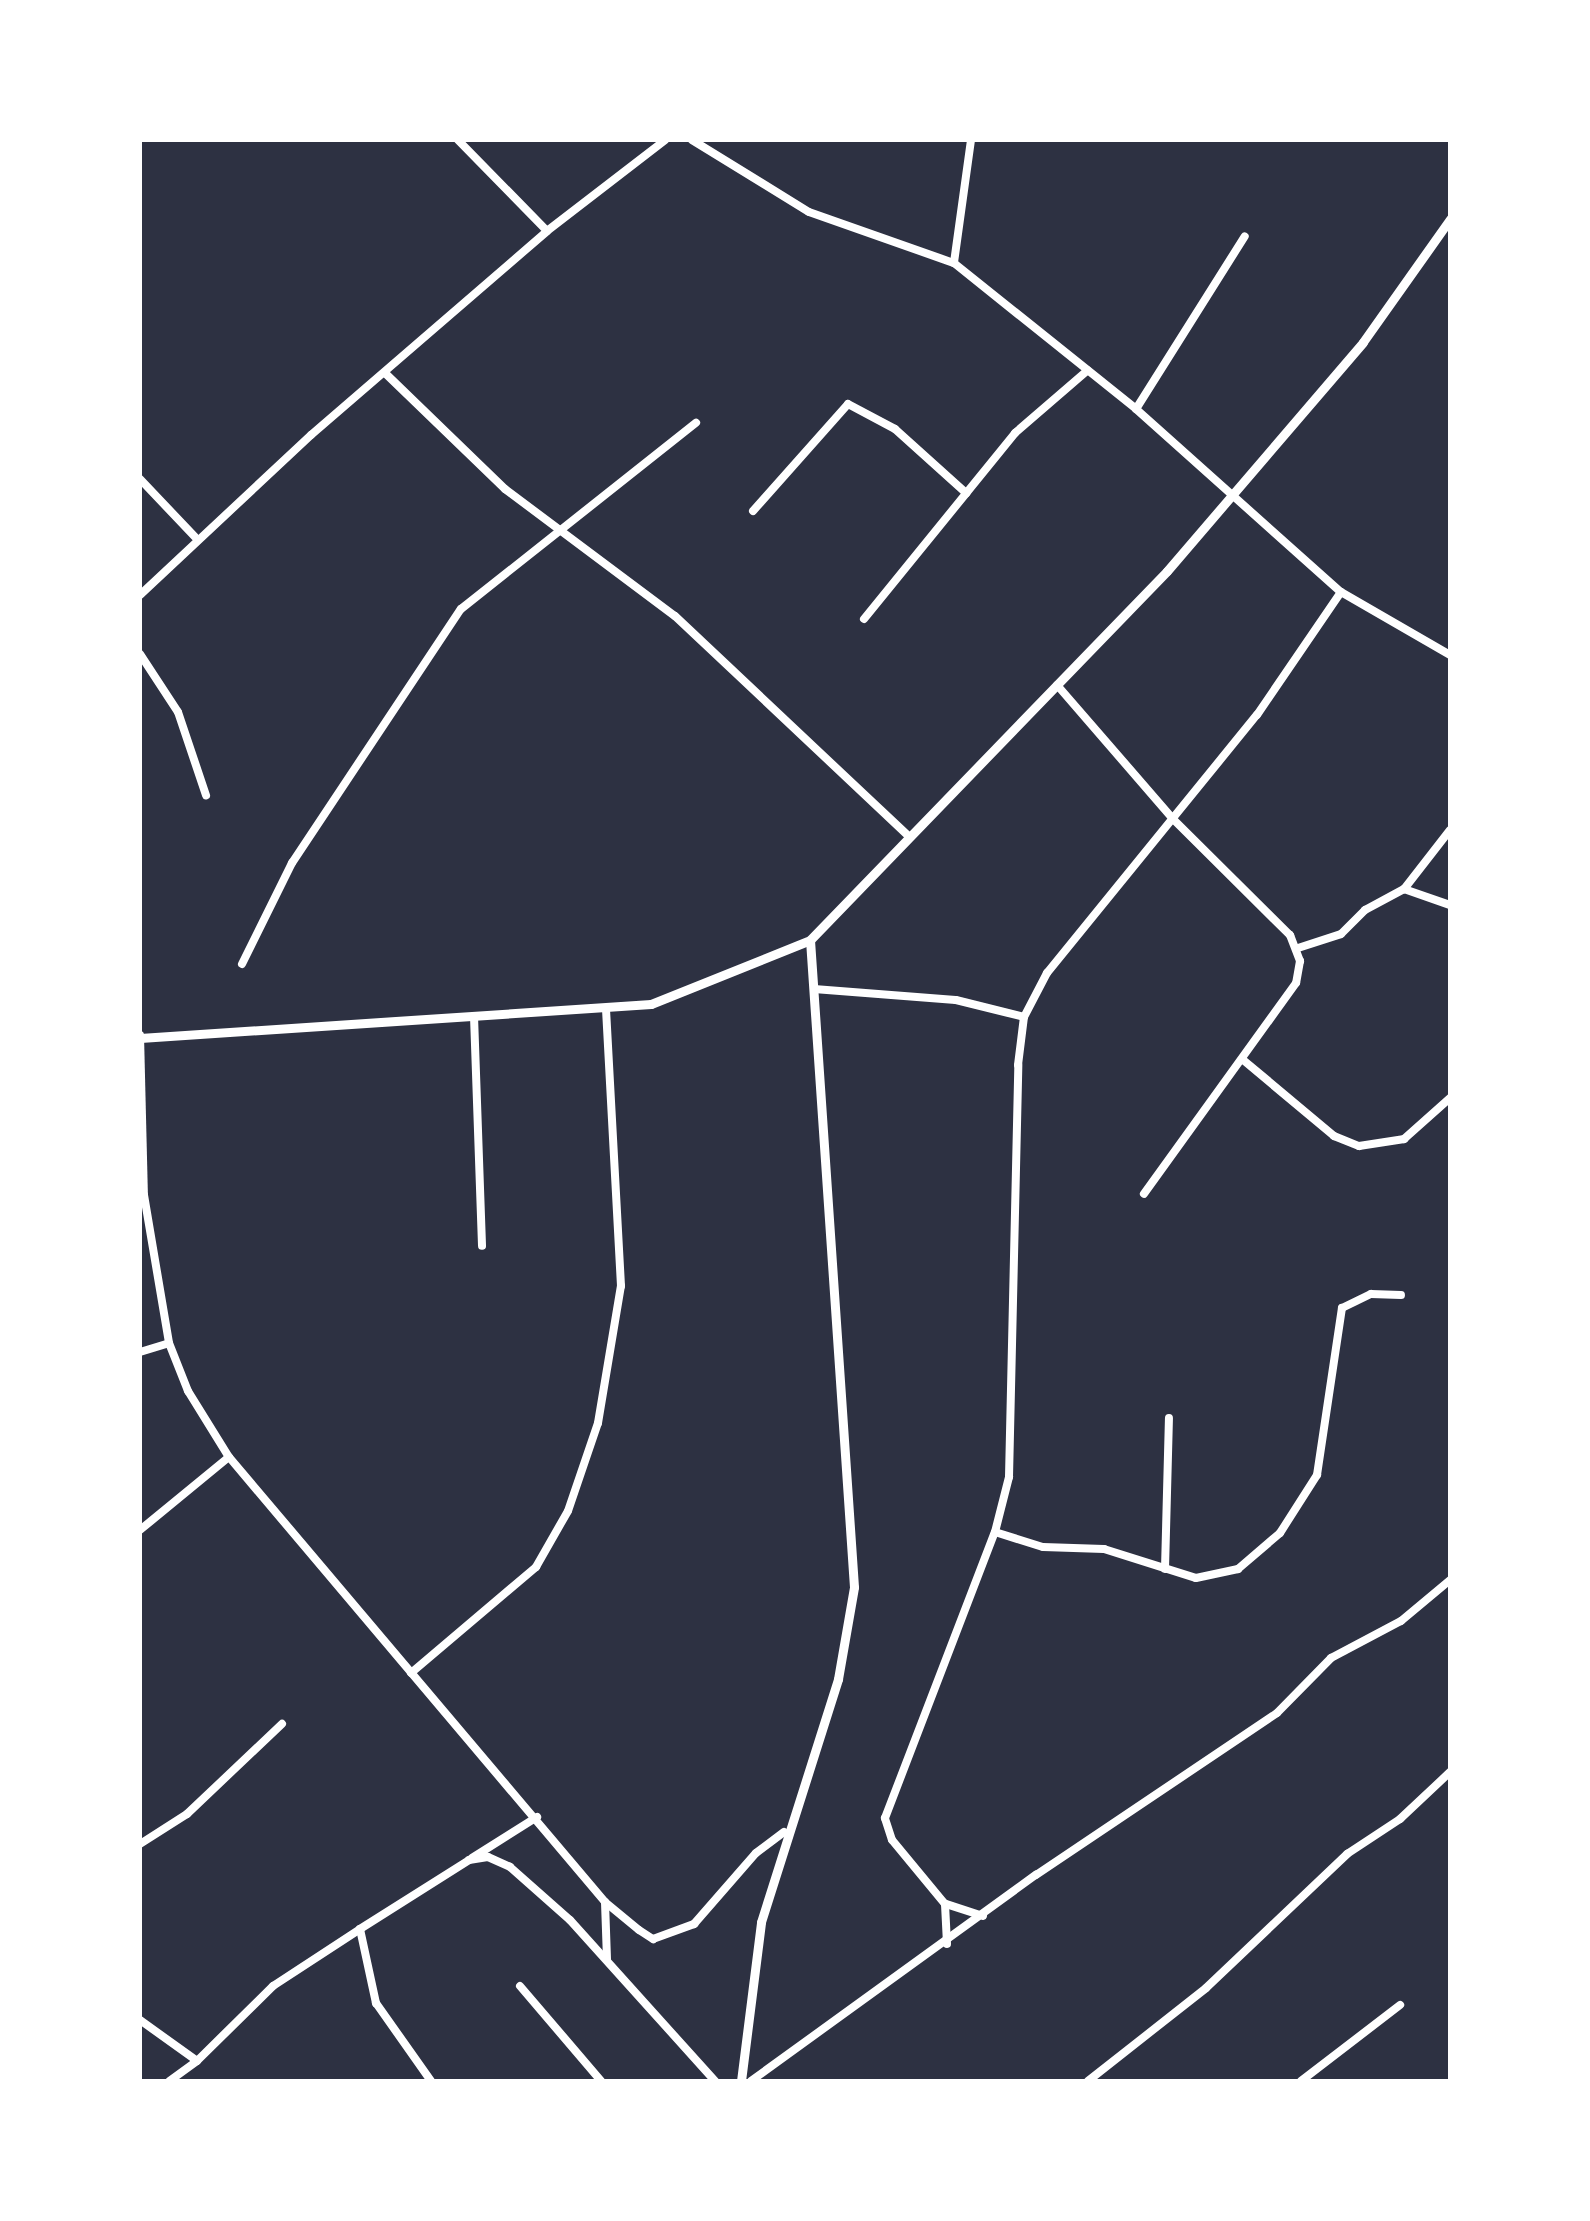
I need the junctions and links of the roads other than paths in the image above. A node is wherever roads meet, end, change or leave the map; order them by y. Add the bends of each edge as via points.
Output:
1 (458, 140) edge
2 (665, 140) edge
3 (692, 140) edge
4 (971, 140) edge
5 (1450, 218) edge
6 (546, 231) junction
7 (1245, 236) dead end
8 (954, 262) junction
9 (1088, 370) junction
10 (385, 372) junction
11 (1136, 409) junction
12 (696, 423) dead end
13 (140, 479) edge
14 (966, 493) junction
15 (1231, 498) junction
16 (753, 511) dead end
17 (560, 536) junction
18 (195, 538) junction
19 (1341, 592) junction
20 (140, 595) edge
21 (864, 619) dead end
22 (140, 654) edge
23 (1450, 655) edge
24 (1057, 685) junction
25 (206, 795) dead end
26 (1173, 819) junction
27 (1450, 830) edge
28 (907, 835) junction
29 (1404, 890) junction
30 (1450, 904) edge
31 (810, 940) junction
32 (1298, 948) junction
33 (242, 964) dead end
34 (814, 989) junction
35 (606, 1009) junction
36 (474, 1016) junction
37 (1024, 1017) junction
38 (141, 1037) edge
39 (1242, 1059) junction
40 (1450, 1098) edge
41 (1144, 1194) dead end
42 (482, 1246) dead end
43 (1401, 1296) dead end
44 (168, 1343) junction
45 (140, 1352) edge
46 (1169, 1418) dead end
47 (230, 1457) junction
48 (140, 1530) edge
49 (995, 1532) junction
50 (1165, 1568) junction
51 (1450, 1580) edge
52 (412, 1673) junction
53 (282, 1724) dead end
54 (1450, 1772) edge
55 (538, 1817) junction
56 (784, 1832) junction
57 (140, 1844) edge
58 (469, 1860) junction
59 (605, 1902) junction
60 (945, 1904) junction
61 (983, 1916) junction
62 (360, 1929) junction
63 (947, 1944) junction
64 (606, 1959) junction
65 (520, 1986) dead end
66 (1400, 2005) dead end
67 (140, 2020) edge
68 (197, 2061) junction
69 (169, 2081) edge
70 (431, 2081) edge
71 (601, 2081) edge
72 (714, 2081) edge
73 (741, 2081) edge
74 (750, 2081) edge
75 (1088, 2081) edge
76 (1301, 2081) edge

1 - 6 street
2 - 6 street
3 - 8 street via 809,212
4 - 8 street
5 - 15 street via 1362,342
6 - 10 street
7 - 11 street
8 - 9 street
9 - 11 street
9 - 14 street via 1015,433
10 - 17 street
10 - 18 street
11 - 15 street
12 - 17 street
13 - 18 street
14 - 16 street via 895,429 848,404
14 - 21 street
15 - 19 street
15 - 24 street
17 - 28 street via 675,616
17 - 33 street via 474,598 444,630 292,863
18 - 20 street
19 - 23 street
19 - 26 street via 1257,715
22 - 25 street via 178,712
24 - 26 street
24 - 28 street
26 - 32 street
26 - 37 street via 1046,973
27 - 29 street
28 - 31 street
29 - 30 street
29 - 32 street via 1365,910 1341,934
31 - 34 street
31 - 35 street via 676,999
32 - 39 street via 1296,983
34 - 37 street via 956,1000
34 - 56 street via 854,1587 838,1679
35 - 36 street
35 - 52 street via 621,1286 598,1423 568,1511 536,1567
36 - 38 street
36 - 42 street
37 - 49 street via 1009,1477
38 - 44 street via 144,1195
39 - 40 street via 1334,1136 1359,1146 1404,1139
39 - 41 street
43 - 50 street via 1370,1294 1342,1308 1323,1459 1280,1532 1221,1576 1196,1578
44 - 45 street
44 - 47 street via 188,1392
46 - 50 street
47 - 48 street
47 - 52 street
49 - 50 street
49 - 60 street via 886,1818 892,1840
51 - 61 street via 1400,1621 1330,1658 1277,1713
52 - 55 street
53 - 57 street via 187,1814
54 - 75 street via 1400,1819 1347,1854 1206,1988
55 - 58 street
55 - 59 street
56 - 59 street via 756,1853 694,1924 670,1936 653,1939
56 - 73 street via 749,1984
58 - 62 street
58 - 64 street via 488,1858 510,1868
59 - 64 street
60 - 61 street
60 - 63 street
61 - 63 street
62 - 68 street via 273,1986
62 - 70 street via 376,2003
63 - 74 street
64 - 72 street
65 - 71 street
66 - 76 street
67 - 68 street
68 - 69 street

